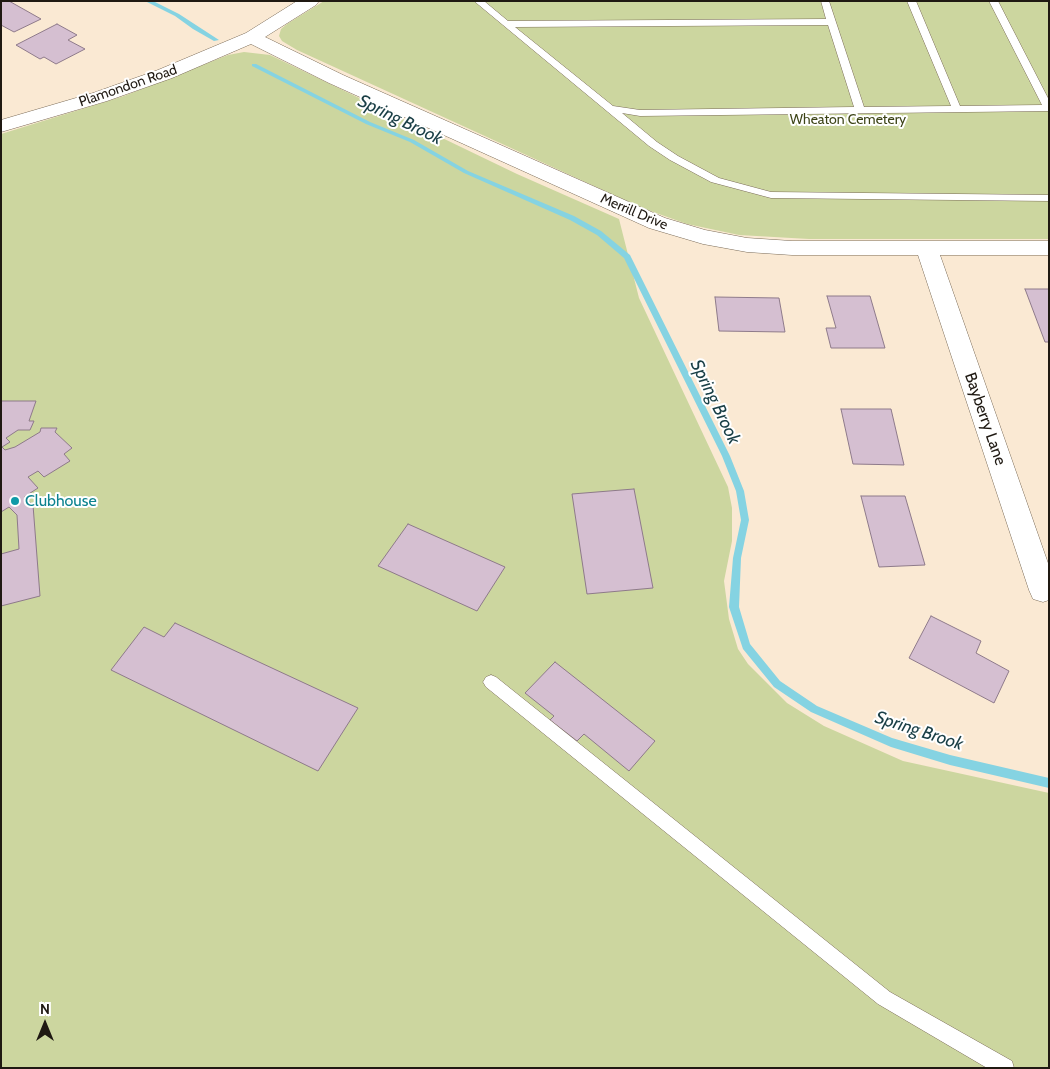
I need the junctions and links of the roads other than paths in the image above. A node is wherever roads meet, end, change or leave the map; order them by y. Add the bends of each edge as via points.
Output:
1 (310, 1) edge
2 (478, 1) edge
3 (825, 1) edge
4 (911, 1) edge
5 (993, 1) edge
6 (832, 22) junction
7 (506, 24) junction
8 (252, 37) junction
9 (1048, 108) edge
10 (610, 109) junction
11 (957, 110) junction
12 (860, 111) junction
13 (1, 126) edge
14 (1049, 198) edge
15 (1049, 248) edge
16 (927, 249) junction
17 (1043, 590) dead end
18 (491, 682) dead end
19 (1005, 1068) edge

1 - 8 street, Plamondon Road
2 - 7 lane
3 - 6 lane
4 - 11 lane
5 - 9 lane
6 - 7 lane
6 - 12 lane
7 - 10 lane
8 - 13 street, Plamondon Road via 165,74
8 - 16 street, Merrill Drive via 336,79 657,223 703,237 747,245
9 - 11 lane
10 - 12 lane via 640,113
10 - 14 lane via 674,158 715,180 771,195
11 - 12 lane
15 - 16 street, Merrill Drive
16 - 17 street, Bayberry Lane
18 - 19 lane via 884,998

